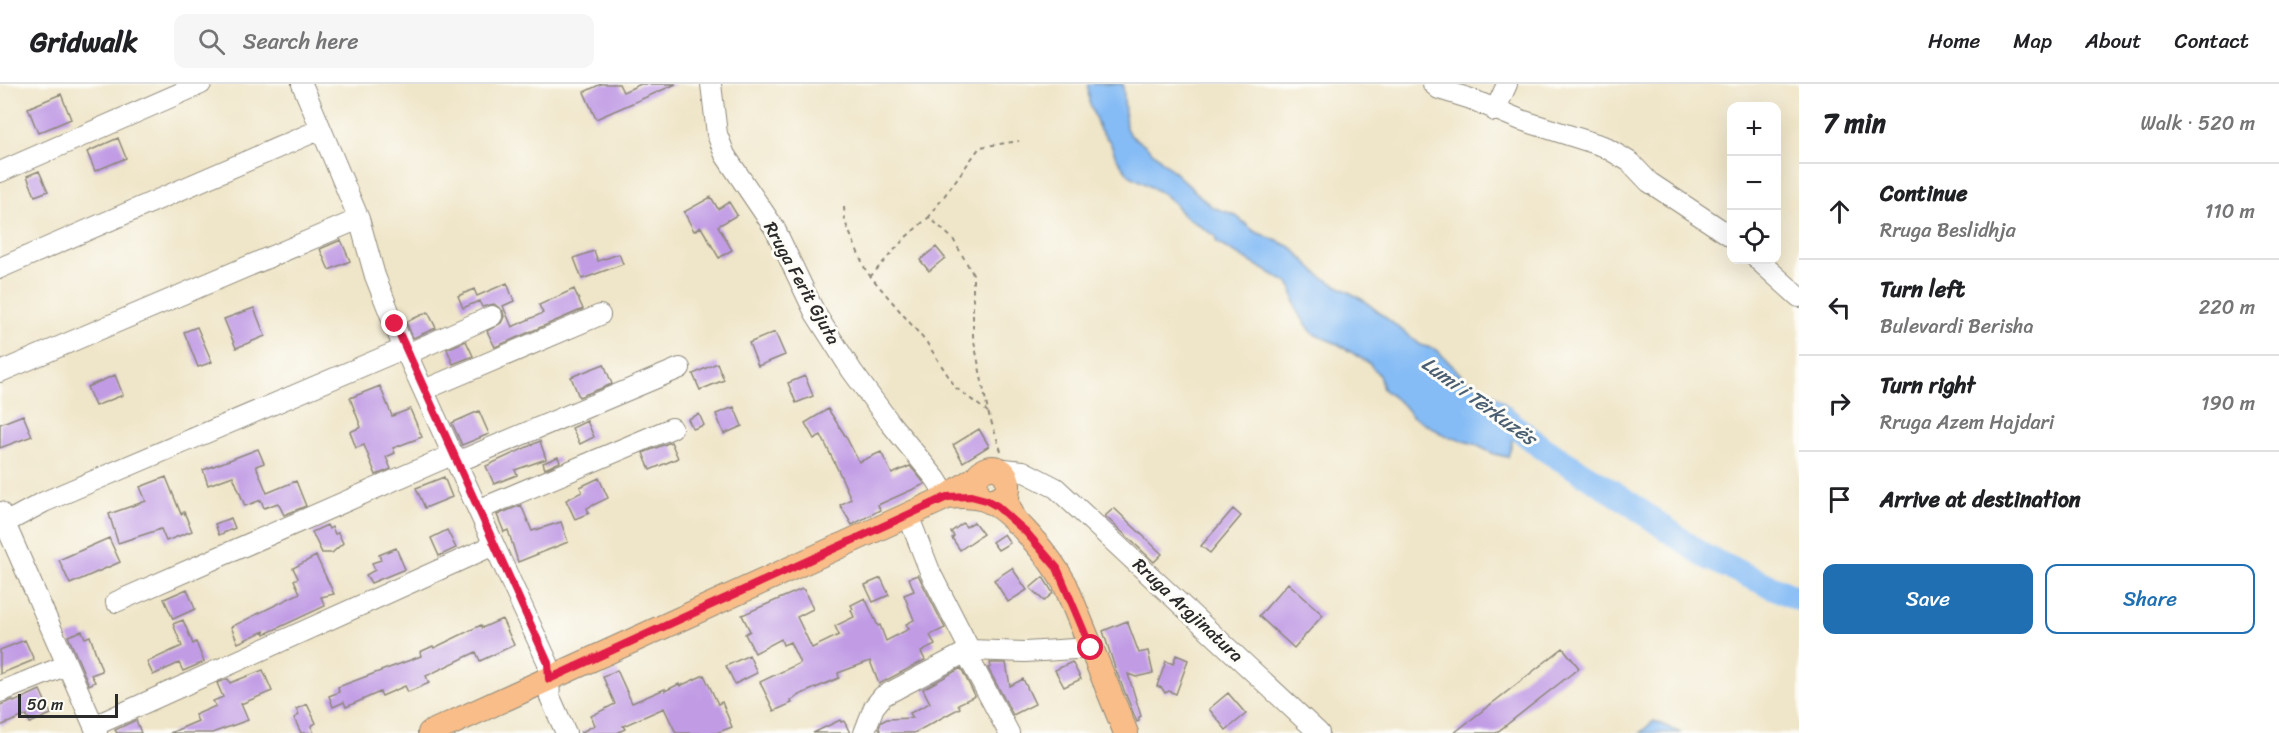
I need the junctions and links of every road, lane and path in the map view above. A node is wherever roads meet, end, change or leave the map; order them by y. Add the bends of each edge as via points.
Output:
1 (201, 84) edge
2 (302, 84) edge
3 (711, 84) edge
4 (1434, 84) edge
5 (1507, 84) edge
6 (1495, 111) junction
7 (321, 129) junction
8 (1019, 141) dead end
9 (0, 172) edge
10 (844, 207) dead end
11 (929, 217) junction
12 (359, 219) junction
13 (1727, 234) edge
14 (1762, 264) edge
15 (0, 268) edge
16 (870, 276) junction
17 (1799, 297) edge
18 (600, 315) dead end
19 (492, 316) dead end
20 (406, 351) junction
21 (680, 368) dead end
22 (0, 372) edge
23 (424, 390) junction
24 (988, 412) junction
25 (672, 428) dead end
26 (455, 458) junction
27 (986, 473) junction
28 (1056, 488) junction
29 (1008, 489) junction
30 (947, 497) junction
31 (986, 500) junction
32 (478, 510) junction
33 (908, 515) junction
34 (2, 517) edge
35 (1017, 524) junction
36 (494, 545) junction
37 (116, 602) dead end
38 (1091, 648) junction
39 (970, 650) junction
40 (67, 665) junction
41 (549, 679) junction
42 (0, 692) edge
43 (96, 730) edge
44 (430, 733) edge
45 (566, 733) edge
46 (864, 733) edge
47 (1009, 733) edge
48 (1126, 733) edge
49 (1319, 733) edge

1 - 9 street
2 - 7 street
3 - 30 street, Rruga Ferit Gjuta via 717,134 725,155 775,229 815,313 852,371
4 - 6 street
5 - 6 street
6 - 13 street via 1603,146
7 - 12 street
7 - 15 street
8 - 11 path via 980,147
10 - 16 path via 844,222
11 - 16 path
11 - 24 path via 953,239 973,274 973,336
12 - 20 street via 375,276
12 - 22 street
14 - 17 street
16 - 24 path via 927,343 956,388
18 - 23 street
19 - 20 street
20 - 23 street
20 - 34 street
21 - 26 street
23 - 26 street
24 - 27 path via 1001,451
25 - 32 street
26 - 32 street
26 - 37 street
27 - 28 street, Rruga Argjinatura via 1023,471
27 - 29 main road via 1004,473
27 - 30 main road
27 - 31 main road via 975,482 978,493
28 - 29 street via 1024,481
28 - 49 street, Rruga Argjinatura
29 - 31 main road via 997,500
29 - 35 main road via 1007,502
30 - 31 main road
30 - 33 main road
31 - 35 main road
32 - 36 street
33 - 39 street via 931,574
33 - 41 main road
34 - 40 street
35 - 38 main road via 1057,568
36 - 41 street via 548,663
36 - 43 street
38 - 39 street
38 - 48 main road
39 - 46 street via 883,696 874,706
39 - 47 street via 971,662
40 - 42 street
40 - 43 street
41 - 44 main road
41 - 45 street via 550,697

